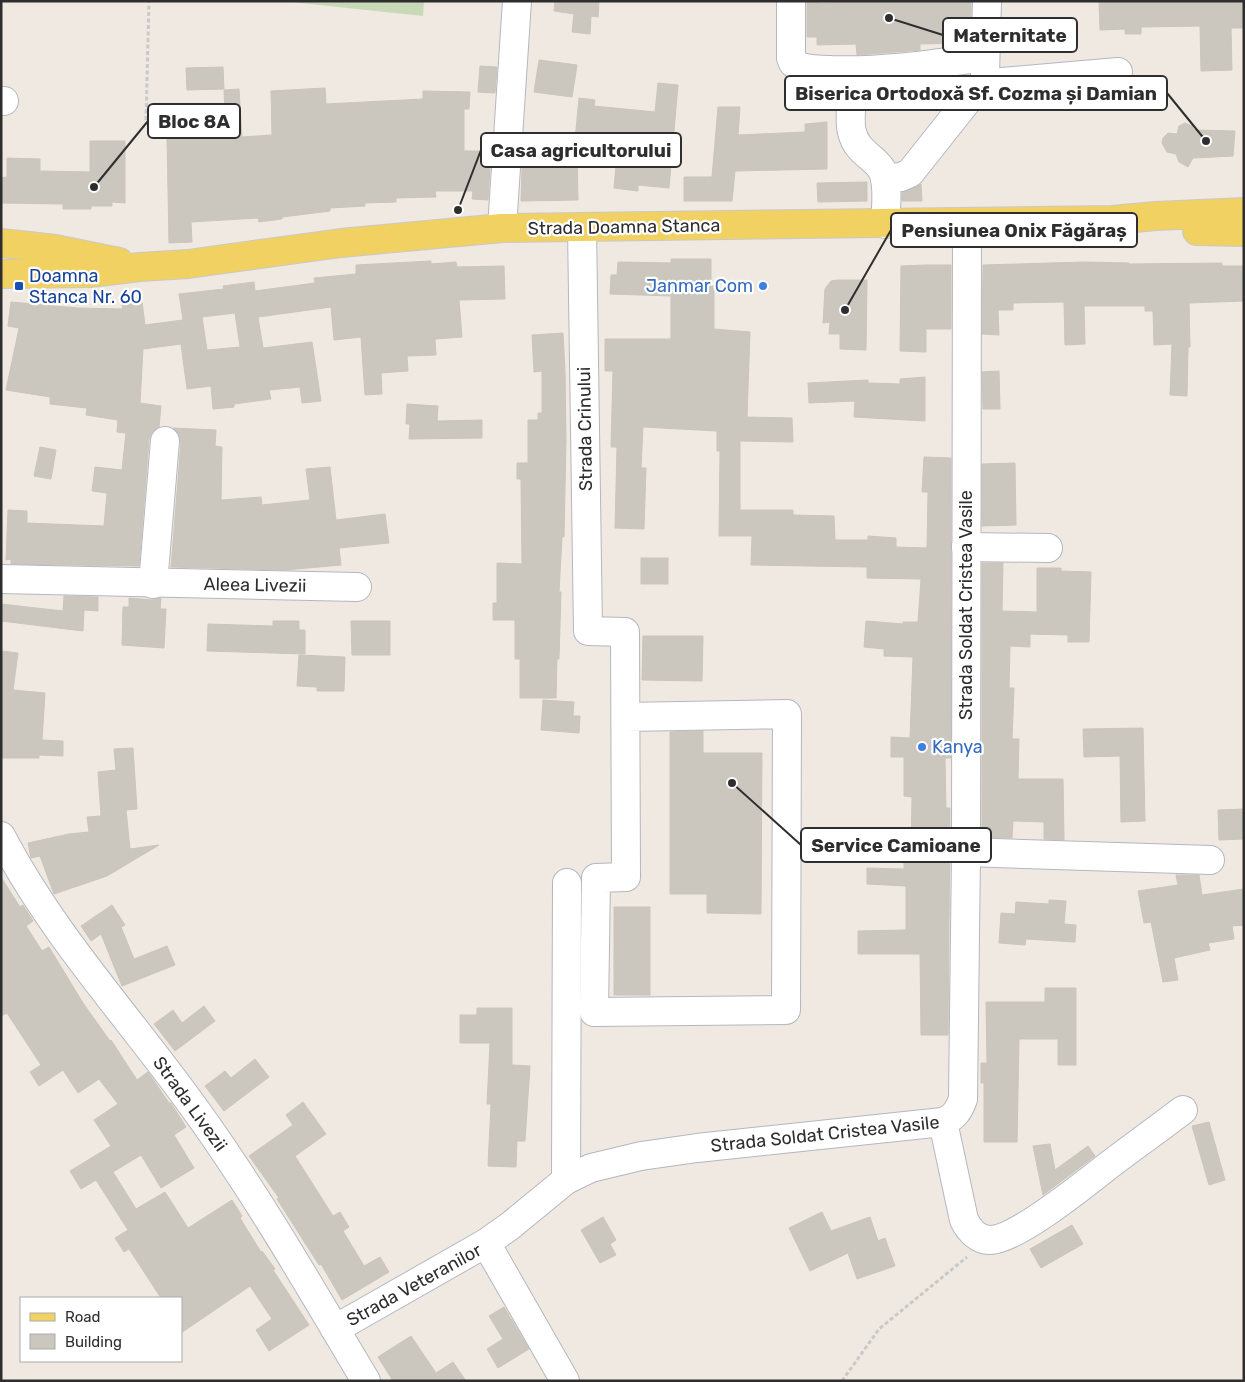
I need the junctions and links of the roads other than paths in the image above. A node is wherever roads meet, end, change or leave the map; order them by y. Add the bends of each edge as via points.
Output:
1 (517, 1) edge
2 (791, 1) edge
3 (987, 1) edge
4 (985, 57) junction
5 (854, 71) junction
6 (1118, 72) dead end
7 (984, 86) junction
8 (885, 179) junction
9 (1244, 212) edge
10 (1112, 220) junction
11 (967, 223) junction
12 (885, 224) junction
13 (582, 227) junction
14 (502, 228) junction
15 (1244, 232) edge
16 (1, 242) edge
17 (140, 267) junction
18 (1, 274) edge
19 (165, 441) dead end
20 (966, 547) junction
21 (1048, 548) dead end
22 (1, 580) edge
23 (153, 584) junction
24 (357, 587) dead end
25 (626, 717) junction
26 (4, 846) edge
27 (966, 852) junction
28 (1210, 860) dead end
29 (567, 883) dead end
30 (1183, 1110) dead end
31 (944, 1122) junction
32 (566, 1180) junction
33 (486, 1243) junction
34 (335, 1329) junction
35 (366, 1381) edge
36 (565, 1381) edge

1 - 14 street
2 - 5 street via 793,63 803,68
3 - 4 street
4 - 5 street
4 - 7 street
5 - 8 street via 852,133 860,149 882,170
6 - 7 street
7 - 8 street via 968,100 910,173
8 - 12 street
9 - 10 main road, Strada Doamna Stanca
10 - 11 main road, Strada Doamna Stanca
10 - 15 main road, Strada Doamna Stanca via 1183,230
11 - 12 main road, Strada Doamna Stanca
11 - 20 street, Strada Soldat Cristea Vasile
12 - 13 main road, Strada Doamna Stanca
13 - 14 main road, Strada Doamna Stanca
13 - 25 street, Strada Crinului via 588,632 625,632
14 - 17 main road, Strada Doamna Stanca via 391,237 188,264
16 - 17 main road, Strada Doamna Stanca via 55,249
17 - 18 main road, Strada Doamna Stanca via 90,273
19 - 23 street
20 - 21 street
20 - 27 street, Strada Soldat Cristea Vasile
22 - 23 street, Aleea Livezii
23 - 24 street, Aleea Livezii
25 - 25 street via 626,877 596,878 594,1012 786,1010 787,714
26 - 34 street, Strada Livezii via 67,942 217,1140
27 - 28 street
27 - 31 street, Strada Soldat Cristea Vasile via 963,1099 956,1114
29 - 32 street
30 - 31 street via 1032,1221 1004,1237 988,1240 979,1237 964,1220
31 - 32 street, Strada Soldat Cristea Vasile via 670,1152 606,1164
32 - 33 street, Strada Soldat Cristea Vasile
33 - 34 street, Strada Veteranilor
33 - 36 street, Strada Veteranilor
34 - 35 street, Strada Livezii

